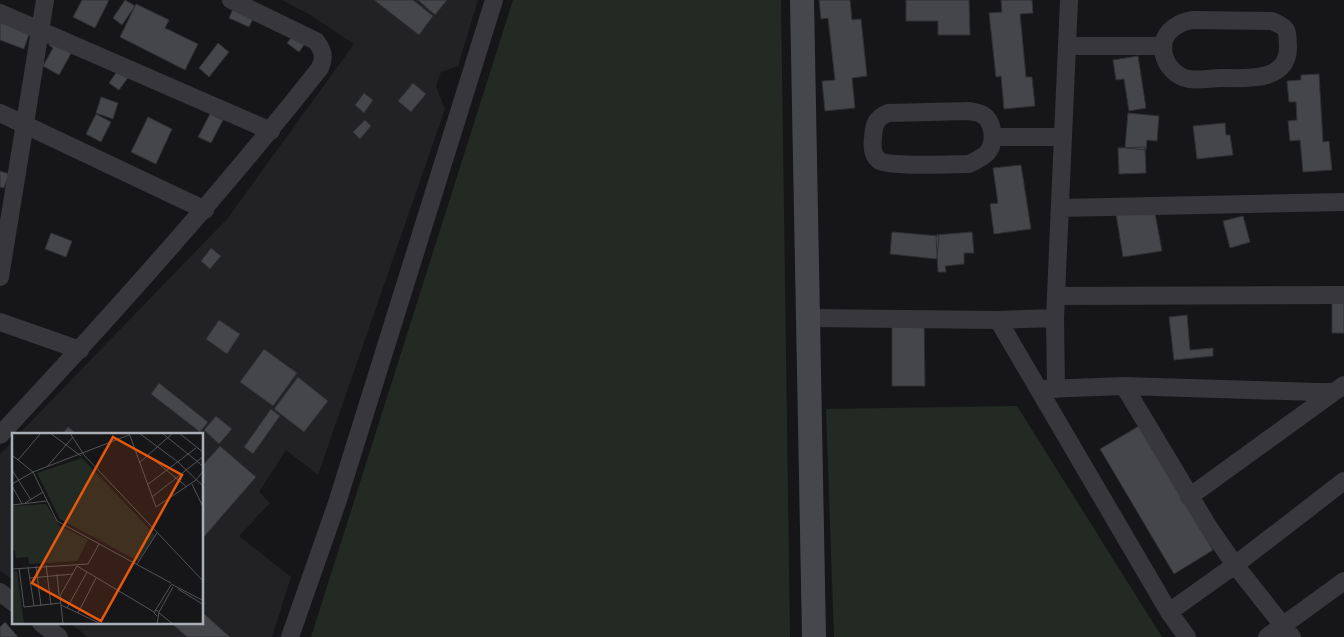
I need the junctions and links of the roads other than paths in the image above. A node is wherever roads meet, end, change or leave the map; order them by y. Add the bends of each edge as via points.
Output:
1 (45, 0) edge
2 (231, 0) edge
3 (494, 0) edge
4 (802, 0) edge
5 (1069, 0) edge
6 (0, 13) edge
7 (39, 30) junction
8 (1067, 46) junction
9 (1162, 46) junction
10 (0, 113) edge
11 (24, 125) junction
12 (271, 131) junction
13 (994, 137) junction
14 (1063, 137) junction
15 (1344, 202) edge
16 (1060, 208) junction
17 (205, 210) junction
18 (0, 278) edge
19 (1344, 295) edge
20 (1056, 296) junction
21 (808, 318) junction
22 (1055, 318) junction
23 (998, 320) junction
24 (0, 322) edge
25 (80, 350) junction
26 (1124, 386) junction
27 (1047, 389) junction
28 (1339, 389) edge
29 (0, 435) edge
30 (1344, 481) edge
31 (1189, 497) junction
32 (1235, 565) junction
33 (1344, 581) edge
34 (0, 592) edge
35 (12, 601) edge
36 (1169, 612) junction
37 (42, 624) edge
38 (1287, 631) edge
39 (60, 637) edge
40 (290, 637) edge
41 (814, 637) edge
42 (1187, 637) edge
43 (1267, 637) edge

1 - 7 street
2 - 12 street via 316,41 323,51 324,60 320,68
3 - 40 street via 337,503
4 - 21 main road
5 - 8 street
6 - 7 street
7 - 11 street
7 - 12 street
8 - 9 street
8 - 14 street
9 - 9 street via 1165,62 1173,72 1189,79 1264,77 1282,66 1288,51 1288,32 1283,25 1272,21 1192,20 1177,25 1168,33
10 - 11 street
11 - 17 street
11 - 18 street
12 - 17 street
13 - 13 street via 990,122 976,112 888,113 874,123 874,154 879,160 894,164 969,164 988,152
13 - 14 street
14 - 16 street
15 - 16 street
16 - 20 street
17 - 25 street
19 - 20 street
20 - 22 street
21 - 23 street
21 - 41 main road
22 - 23 street
22 - 27 street
23 - 27 street
24 - 25 street
25 - 29 street
26 - 27 street
26 - 28 street
26 - 31 street
27 - 36 street
28 - 31 street
30 - 32 street
31 - 32 street
32 - 36 street
32 - 38 street
33 - 38 street
34 - 35 street
36 - 42 street
37 - 39 street
38 - 43 street

